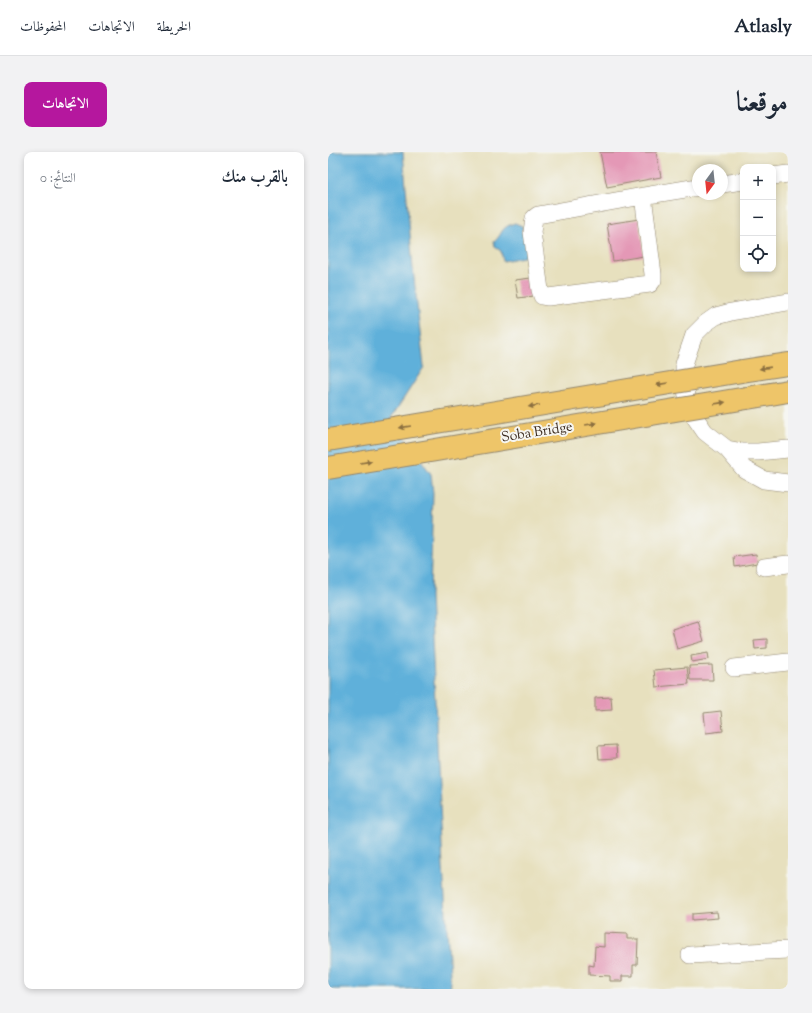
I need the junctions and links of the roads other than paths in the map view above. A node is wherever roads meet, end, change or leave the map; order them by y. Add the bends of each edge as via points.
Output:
1 (788, 174) edge
2 (776, 176) edge
3 (740, 181) edge
4 (728, 183) edge
5 (692, 189) edge
6 (643, 196) junction
7 (788, 302) edge
8 (788, 364) edge
9 (788, 392) edge
10 (328, 440) edge
11 (727, 449) junction
12 (788, 449) edge
13 (328, 468) edge
14 (788, 483) edge
15 (788, 564) edge
16 (764, 567) dead end
17 (788, 662) edge
18 (734, 668) dead end
19 (788, 950) edge
20 (690, 955) dead end

1 - 2 street
3 - 4 street
5 - 6 street
6 - 6 street via 545,213 534,218 532,232 542,296 650,284 653,274
7 - 11 street via 716,316 694,335 684,364 687,396 694,416 705,432
8 -> 10 highway, Soba Bridge, bridge
13 -> 9 highway, Soba Bridge, bridge
11 - 12 street via 743,452
11 - 14 street via 744,469 764,480
15 - 16 street
17 - 18 street
19 - 20 street

